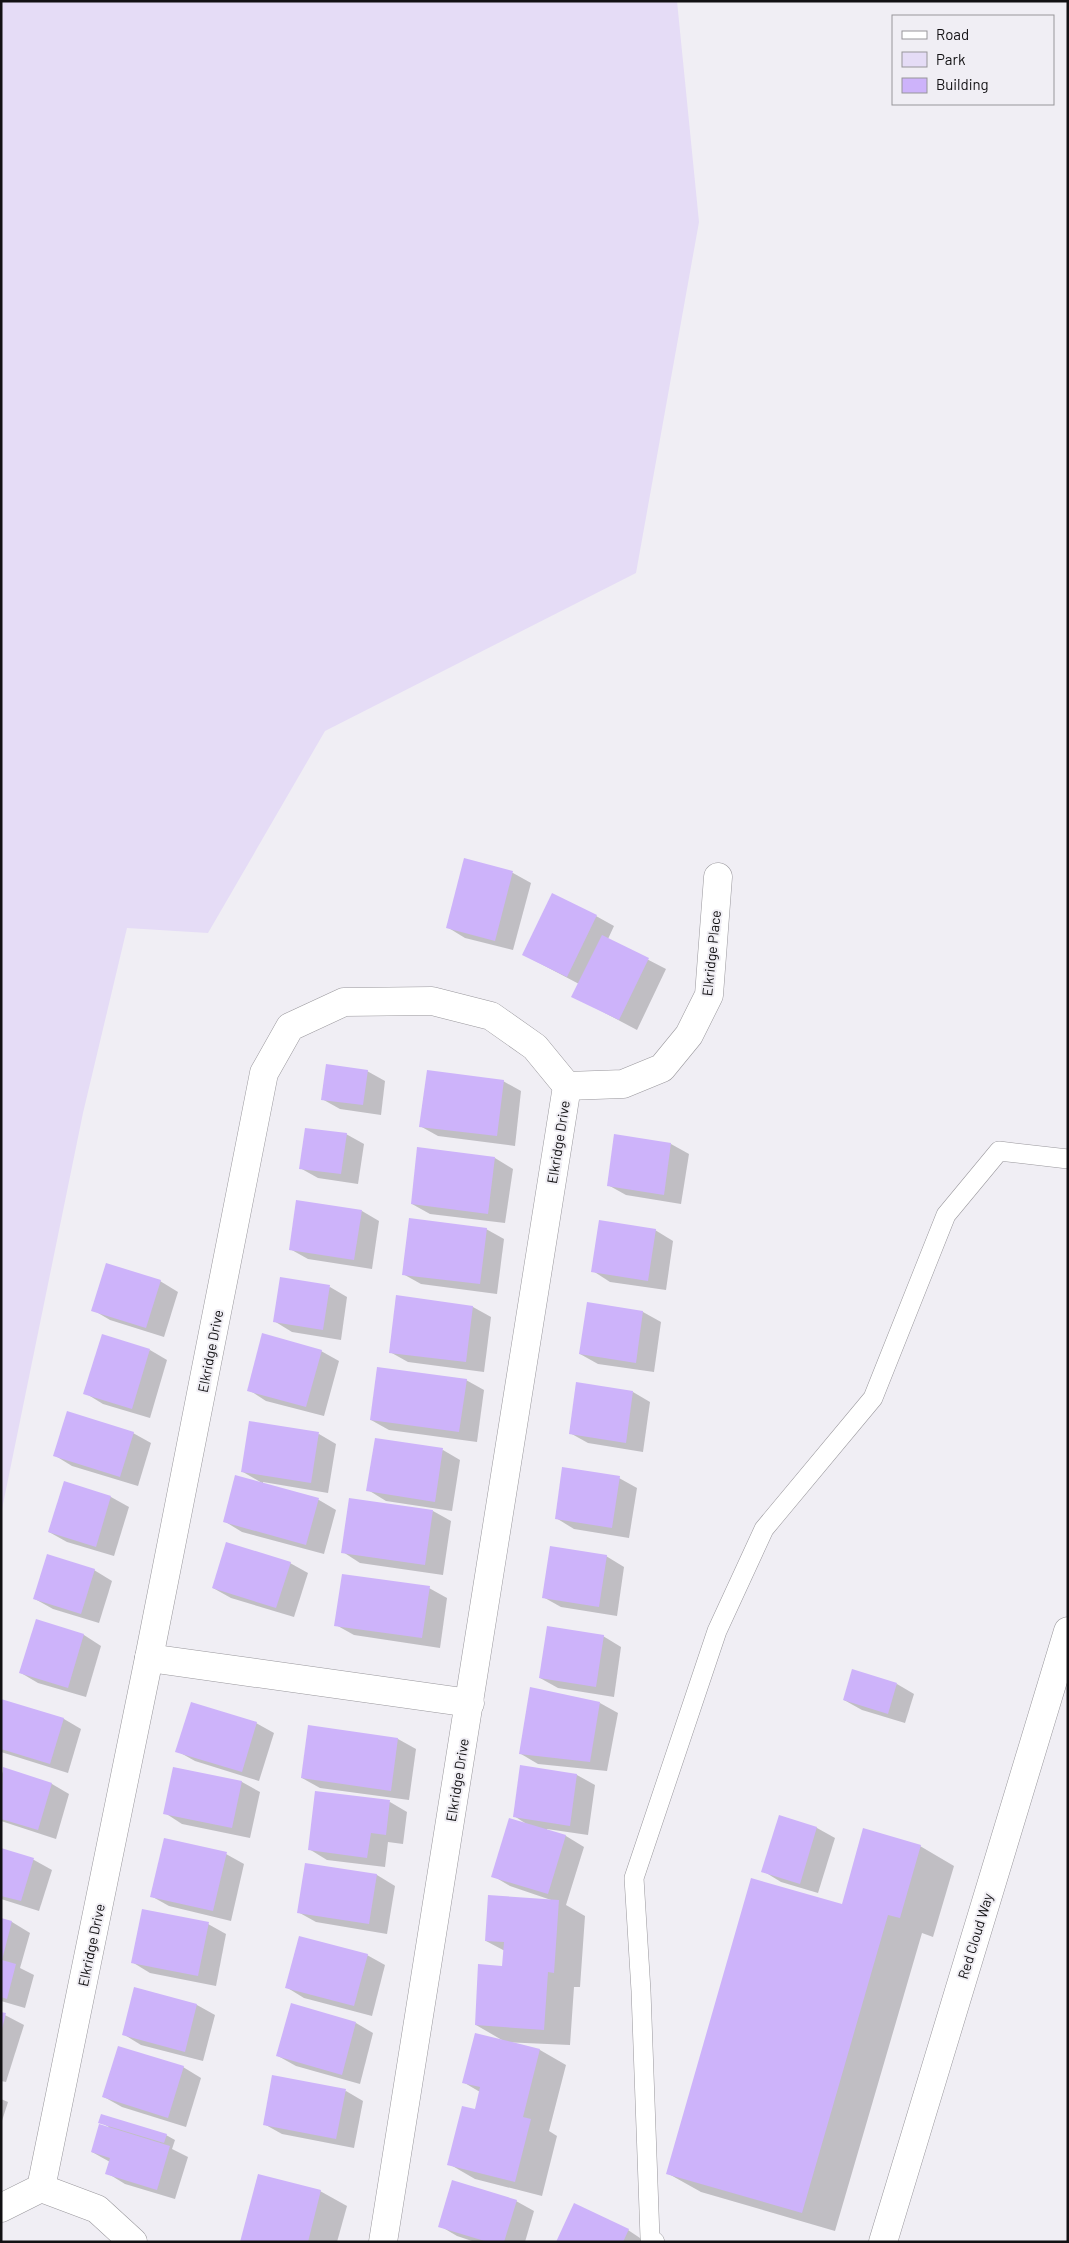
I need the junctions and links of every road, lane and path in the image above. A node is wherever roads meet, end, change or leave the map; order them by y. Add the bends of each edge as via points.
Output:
1 (718, 876) dead end
2 (567, 1086) junction
3 (1068, 1159) edge
4 (1068, 1631) edge
5 (149, 1658) junction
6 (470, 1703) junction
7 (41, 2188) junction
8 (1, 2208) edge
9 (133, 2242) edge
10 (383, 2242) edge
11 (655, 2242) edge
12 (883, 2242) edge

1 - 2 street, Elkridge Place via 709,995 689,1035 662,1068 623,1084
2 - 5 street, Elkridge Drive via 535,1047 491,1016 432,1000 344,1002 290,1027 264,1073
2 - 6 street, Elkridge Drive
3 - 11 lane via 1000,1151 946,1215 872,1398 764,1529 717,1631 634,1878 650,2238
4 - 12 street, Red Cloud Way
5 - 6 street
5 - 7 street, Elkridge Drive
6 - 10 street, Elkridge Drive
7 - 8 street
7 - 9 street via 97,2209

